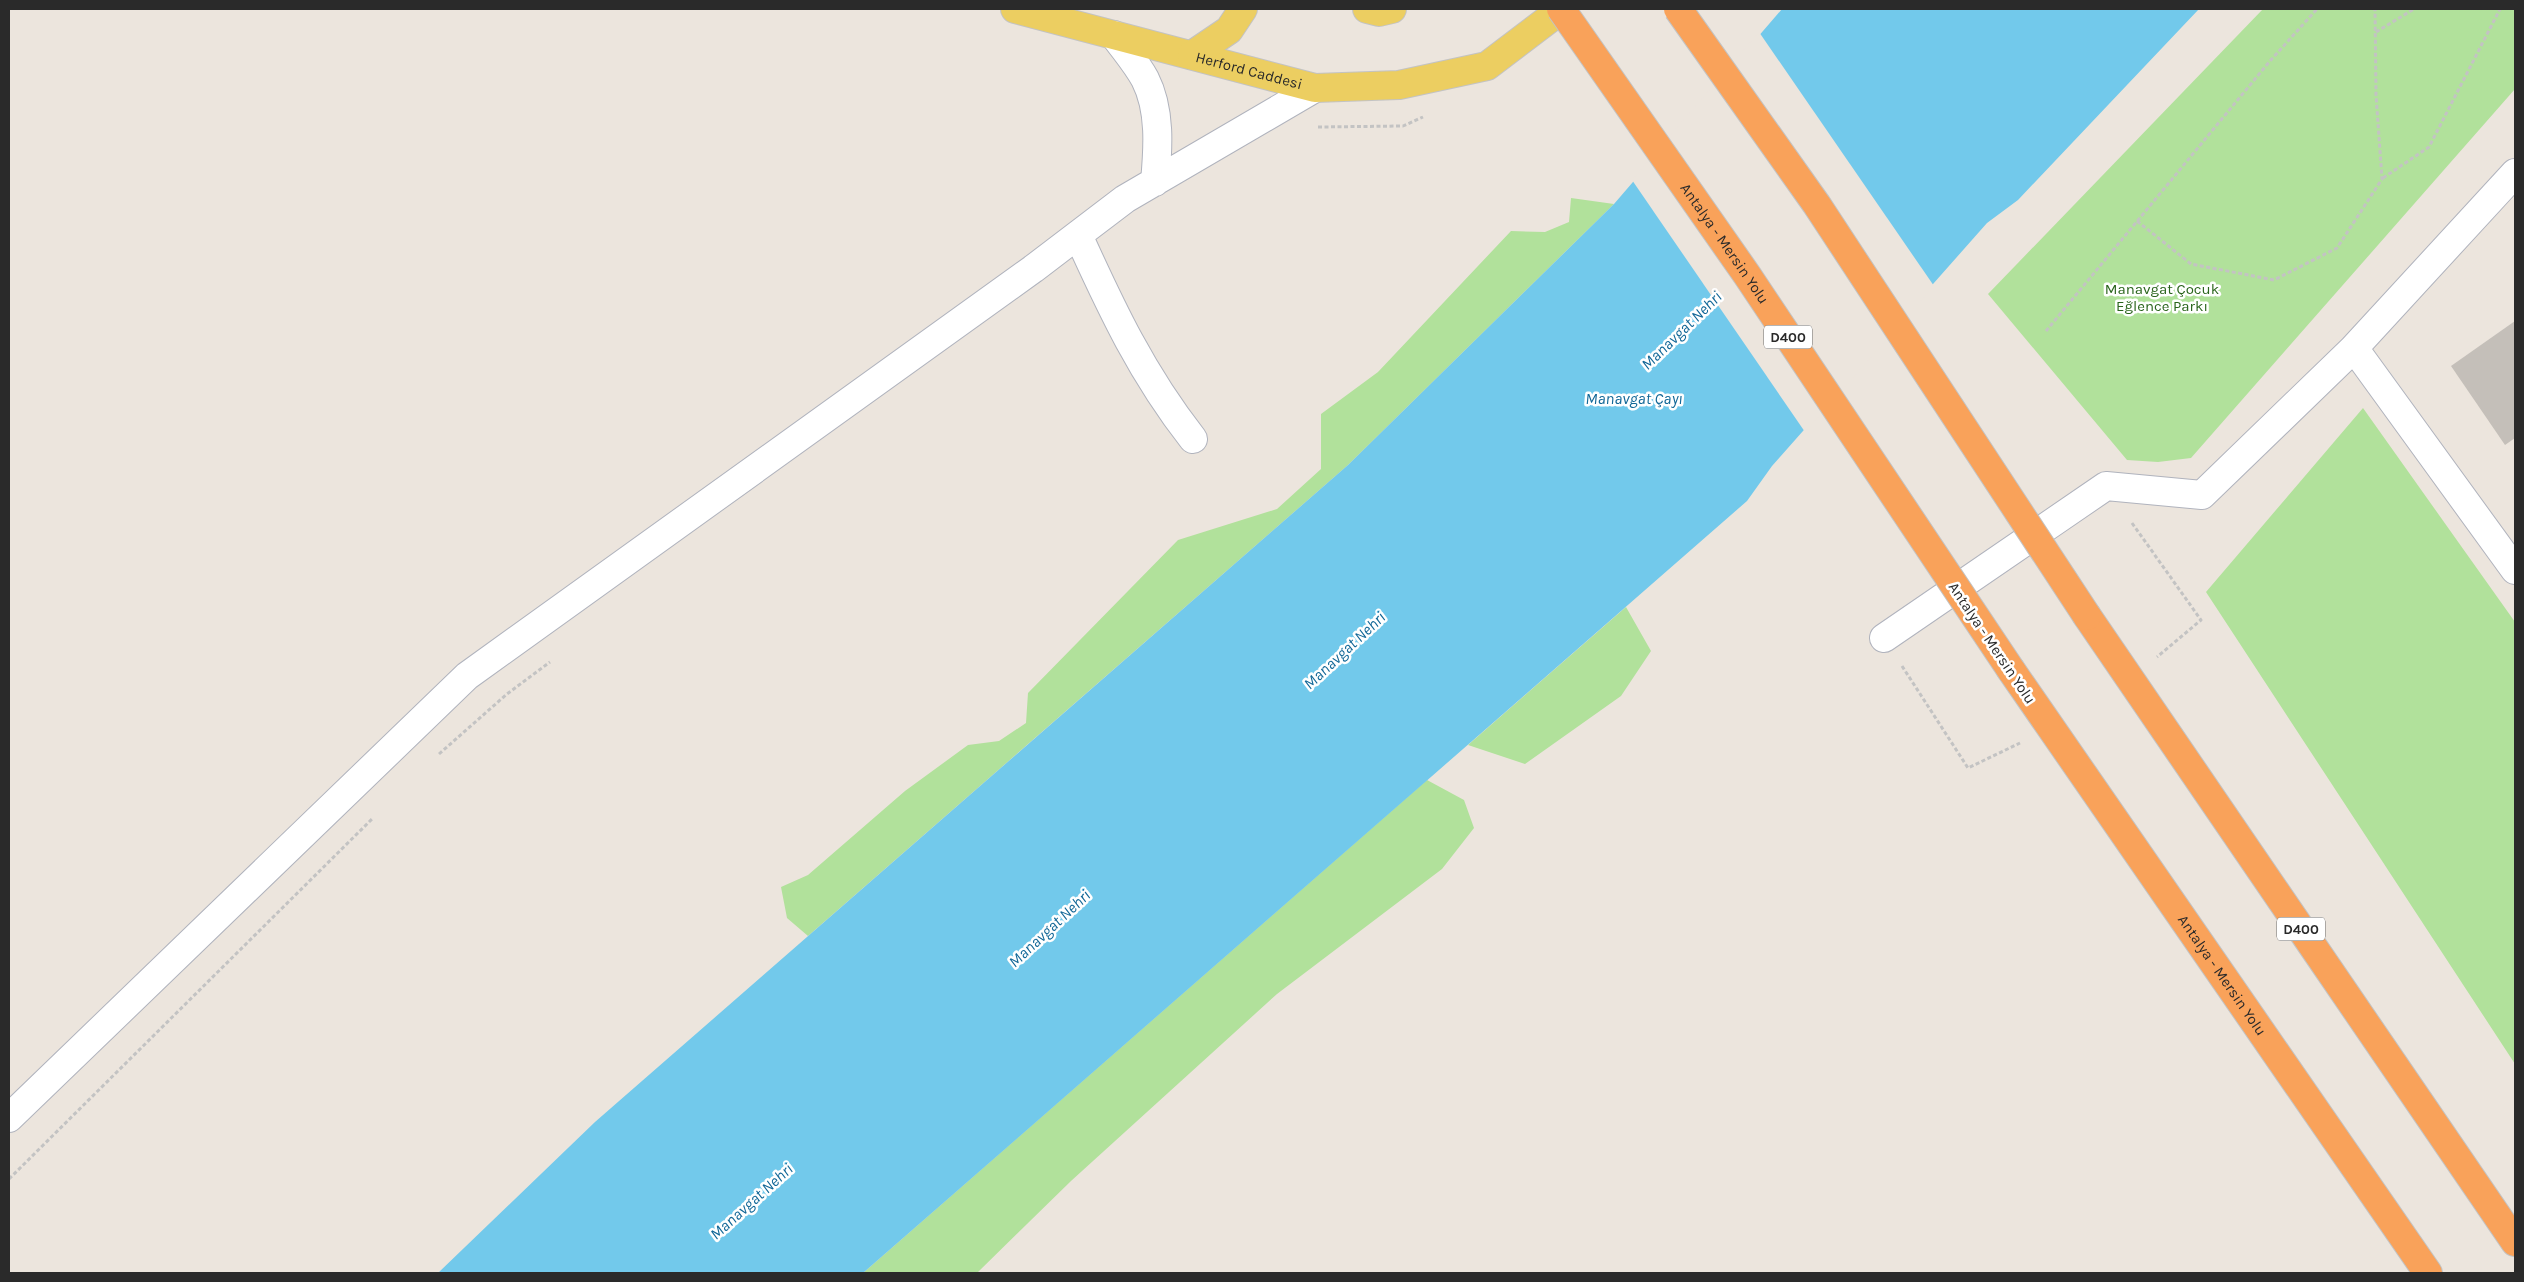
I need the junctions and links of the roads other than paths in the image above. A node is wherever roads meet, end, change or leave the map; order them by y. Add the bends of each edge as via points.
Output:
1 (1015, 9) edge
2 (1243, 9) edge
3 (1367, 9) edge
4 (1392, 9) edge
5 (1562, 9) edge
6 (1678, 9) edge
7 (1078, 17) edge
8 (1114, 35) junction
9 (1192, 55) junction
10 (1315, 88) junction
11 (2515, 173) edge
12 (1155, 182) junction
13 (1078, 235) junction
14 (2354, 348) junction
15 (1194, 439) dead end
16 (2515, 570) edge
17 (1884, 638) road end
18 (9, 1118) edge
19 (2515, 1242) edge
20 (2428, 1273) edge

1 - 7 main road, Herford Caddesi
2 - 9 main road via 1229,30
3 - 4 main road via 1379,12
5 - 10 main road, Herford Caddesi via 1487,66 1399,85
5 - 20 highway, Antalya - Mersin Yolu / D400, bridge via 1747,275 2050,729
6 - 19 highway, D400, bridge via 1817,205 2130,680
7 - 8 main road, Herford Caddesi
8 - 9 main road, Herford Caddesi
8 - 12 street via 1145,80 1152,100 1158,151
9 - 10 main road, Herford Caddesi
10 - 12 street
11 - 14 street
12 - 13 street via 1125,199
13 - 15 street via 1120,326 1164,401
13 - 18 street via 467,676
14 - 16 street
14 - 17 street via 2202,494 2106,486

